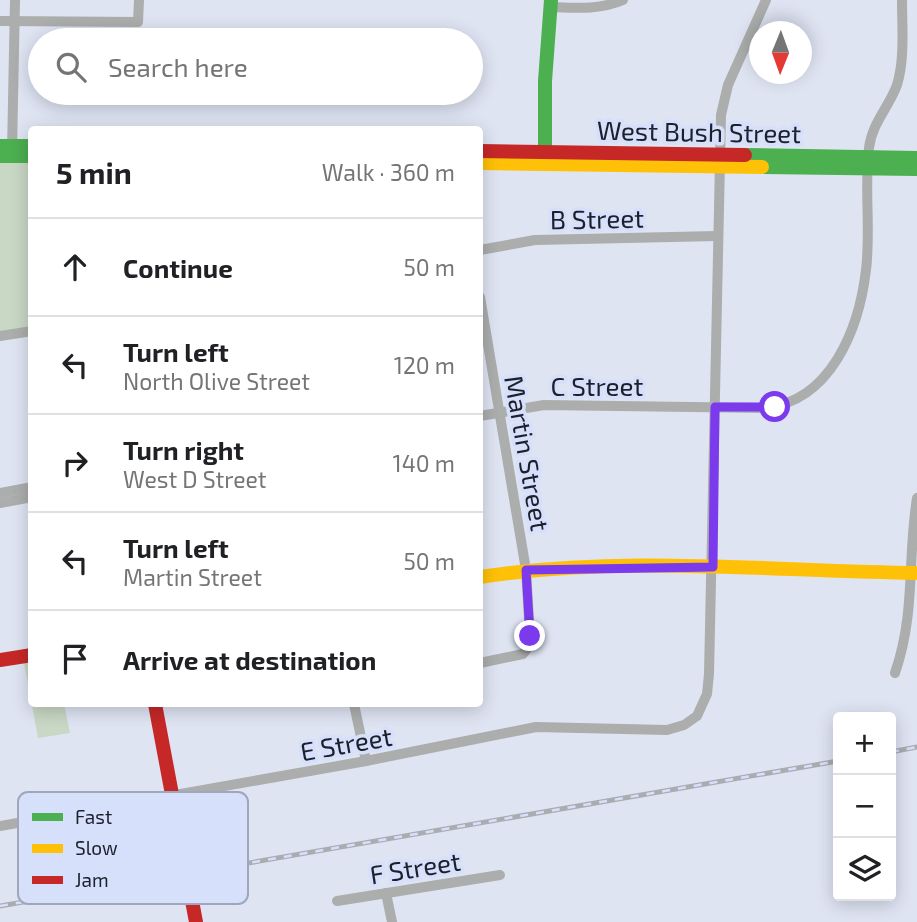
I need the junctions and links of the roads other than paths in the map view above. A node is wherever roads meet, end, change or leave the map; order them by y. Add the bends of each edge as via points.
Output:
1 (15, 0) edge
2 (138, 0) edge
3 (623, 0) edge
4 (766, 0) edge
5 (902, 0) edge
6 (551, 3) edge
7 (0, 21) edge
8 (15, 21) junction
9 (28, 147) edge
10 (6, 151) edge
11 (483, 151) edge
12 (28, 155) edge
13 (917, 158) edge
14 (545, 159) junction
15 (718, 162) junction
16 (483, 163) edge
17 (868, 163) junction
18 (917, 169) edge
19 (717, 236) junction
20 (483, 249) edge
21 (483, 313) edge
22 (28, 332) edge
23 (0, 336) edge
24 (715, 407) junction
25 (500, 412) junction
26 (483, 415) edge
27 (28, 488) edge
28 (0, 493) edge
29 (28, 498) edge
30 (917, 498) edge
31 (0, 503) edge
32 (713, 567) junction
33 (526, 570) junction
34 (914, 573) edge
35 (483, 577) edge
36 (28, 656) edge
37 (0, 660) edge
38 (483, 662) edge
39 (895, 673) dead end
40 (156, 707) edge
41 (355, 707) edge
42 (366, 761) junction
43 (171, 792) edge
44 (183, 792) edge
45 (18, 823) edge
46 (0, 826) edge
47 (500, 875) dead end
48 (386, 893) junction
49 (337, 901) dead end
50 (192, 904) edge
51 (196, 922) edge
52 (392, 922) edge

1 - 8 street
2 - 8 street via 138,22
3 - 6 street via 588,8
4 - 15 street via 725,95
5 - 17 street, C Street via 898,82 872,133
6 - 14 street
7 - 8 street
8 - 10 street
9 - 10 street
10 - 12 street
11 - 14 street, West Bush Street
13 - 17 street, West Bush Street
14 - 15 street, West Bush Street
14 - 16 street, West Bush Street
15 - 17 street, West Bush Street
15 - 19 street
17 - 18 street, West Bush Street
17 - 24 street, C Street via 864,284 857,313 832,368 820,384 788,404
19 - 20 street, B Street via 535,240
19 - 24 street
21 - 25 street, Martin Street
22 - 23 street
24 - 25 street, C Street via 544,405
24 - 32 street
25 - 26 street, C Street
25 - 33 street, Martin Street
27 - 28 street
29 - 31 street
30 - 34 street
32 - 33 street
32 - 34 street
32 - 42 street, E Street via 707,694 697,716 684,725 660,731 536,727
33 - 35 street
33 - 38 street, Martin Street via 530,645 523,654
34 - 39 street via 909,621
36 - 37 street
40 - 43 street
41 - 42 street
42 - 44 street, E Street
45 - 46 street, E Street
47 - 48 street, F Street
48 - 49 street, F Street
48 - 52 street
50 - 51 street

